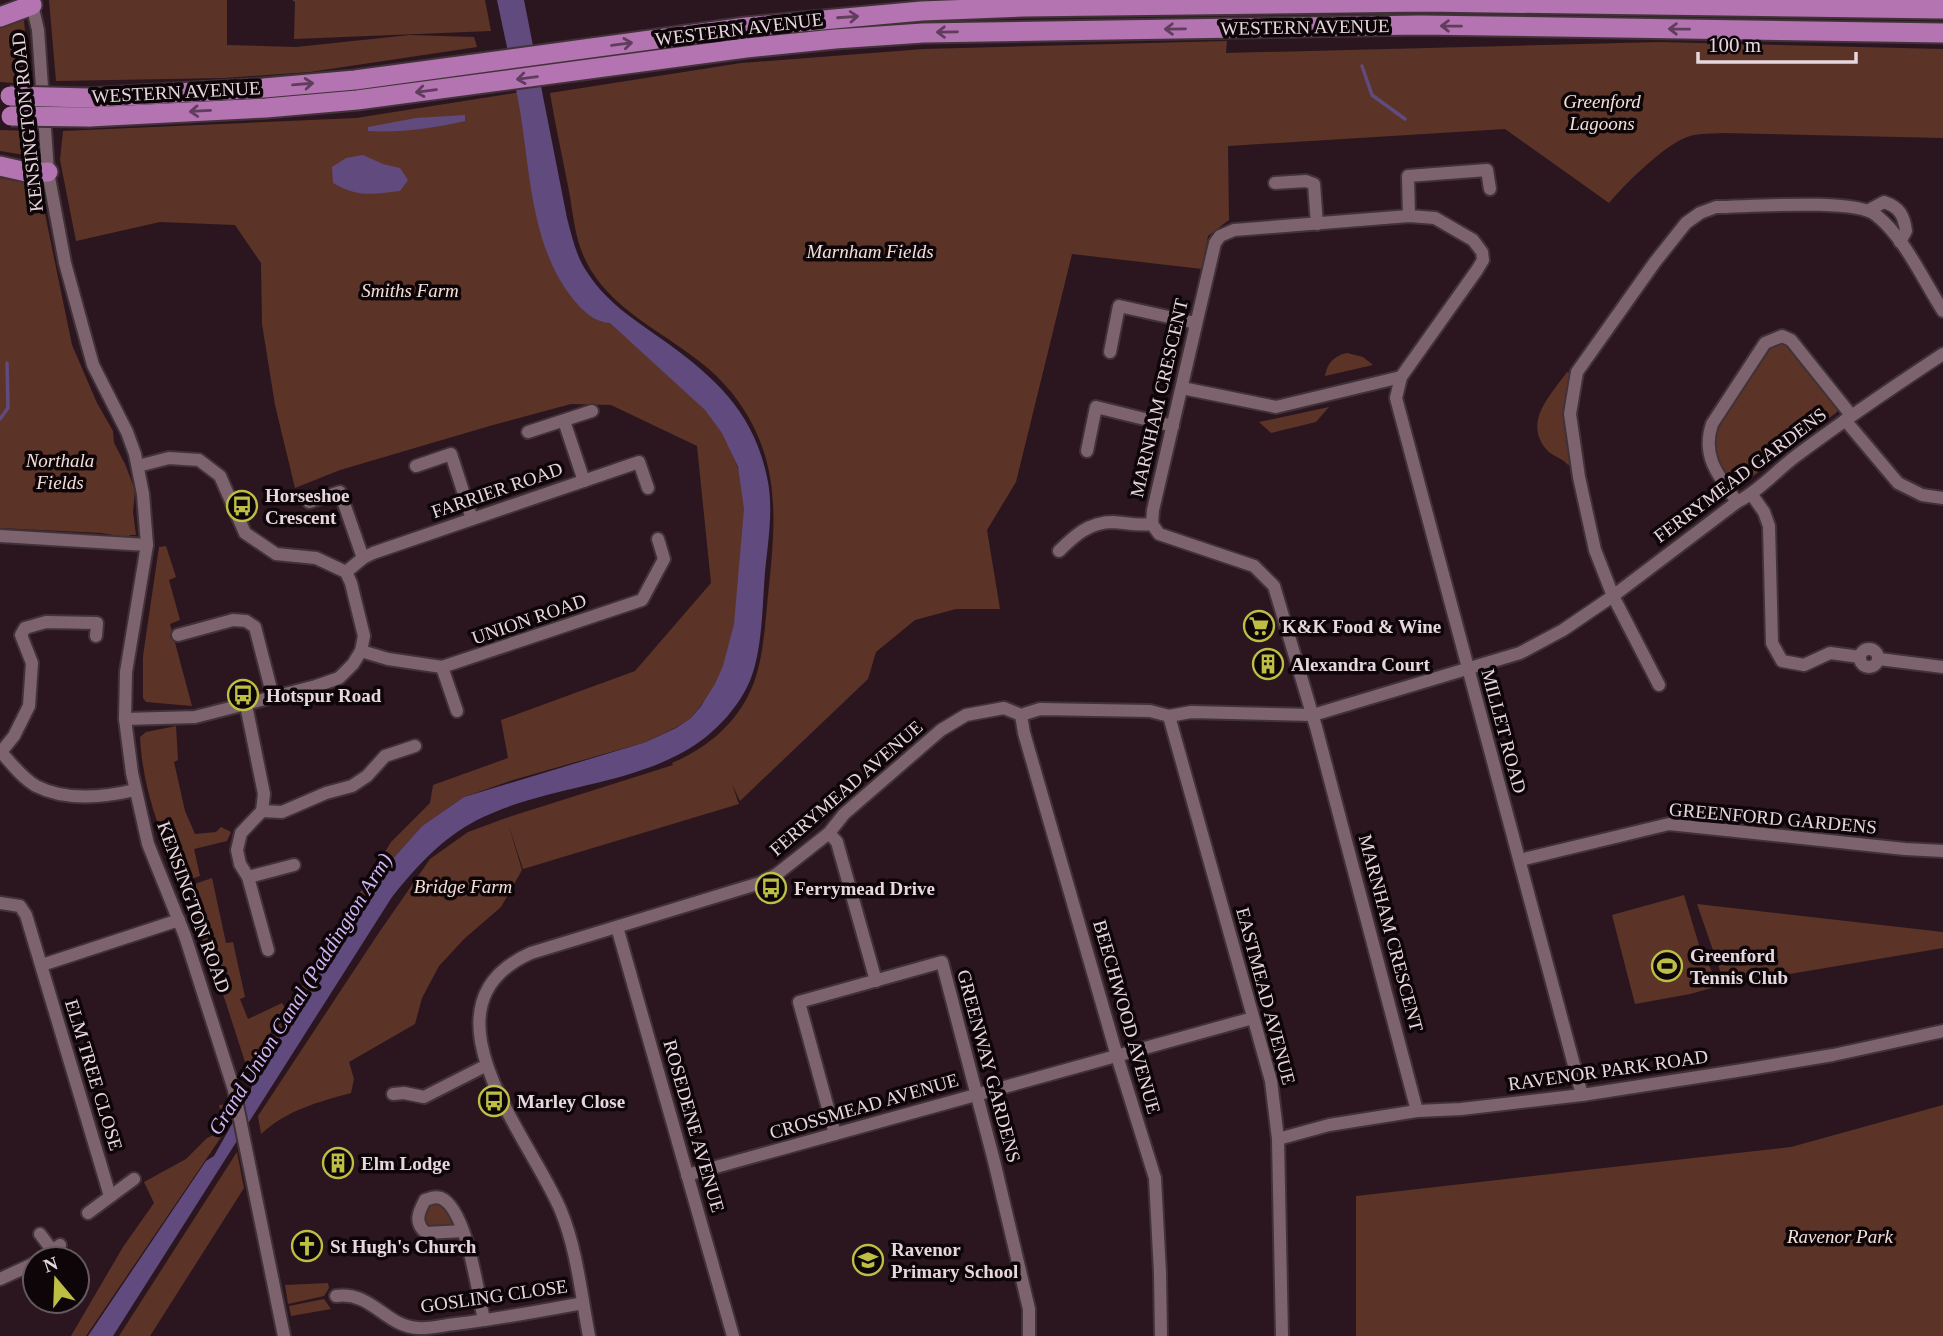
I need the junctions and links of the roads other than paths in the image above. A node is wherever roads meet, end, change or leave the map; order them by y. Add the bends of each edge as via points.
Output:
1 (1380, 0) edge
2 (32, 2) edge
3 (1424, 2) junction
4 (1164, 3) edge
5 (1943, 9) edge
6 (0, 16) edge
7 (1943, 33) edge
8 (5, 96) edge
9 (89, 107) junction
10 (6, 116) edge
11 (0, 166) edge
12 (48, 172) junction
13 (1275, 183) dead end
14 (1490, 188) dead end
15 (1869, 211) junction
16 (1409, 216) junction
17 (1317, 224) junction
18 (1900, 242) junction
19 (1943, 311) edge
20 (1196, 323) junction
21 (1110, 352) dead end
22 (1943, 354) edge
23 (1401, 377) junction
24 (1182, 388) junction
25 (592, 411) dead end
26 (1848, 418) junction
27 (564, 421) junction
28 (1173, 426) junction
29 (528, 432) dead end
30 (1087, 451) dead end
31 (138, 466) junction
32 (416, 466) dead end
33 (584, 481) junction
34 (648, 488) dead end
35 (1752, 495) junction
36 (1943, 498) edge
37 (309, 502) dead end
38 (1737, 502) junction
39 (472, 519) junction
40 (1153, 524) junction
41 (0, 536) edge
42 (657, 538) dead end
43 (147, 545) junction
44 (1059, 551) dead end
45 (363, 558) junction
46 (346, 572) junction
47 (1613, 596) junction
48 (1563, 630) joint
49 (178, 635) dead end
50 (96, 636) dead end
51 (361, 650) junction
52 (442, 667) junction
53 (1943, 667) edge
54 (1468, 670) junction
55 (1659, 685) dead end
56 (273, 697) junction
57 (246, 705) junction
58 (457, 711) dead end
59 (1021, 715) junction
60 (1313, 715) junction
61 (1169, 716) junction
62 (125, 719) junction
63 (415, 746) dead end
64 (1, 752) edge
65 (135, 790) junction
66 (262, 811) junction
67 (830, 833) junction
68 (1943, 851) edge
69 (1520, 860) junction
70 (294, 865) dead end
71 (248, 877) junction
72 (0, 903) edge
73 (179, 919) junction
74 (617, 927) junction
75 (268, 950) dead end
76 (42, 965) junction
77 (876, 981) junction
78 (1253, 1018) junction
79 (1943, 1031) edge
80 (1117, 1055) junction
81 (485, 1066) junction
82 (393, 1094) dead end
83 (976, 1094) junction
84 (1582, 1095) junction
85 (1416, 1111) junction
86 (835, 1134) junction
87 (1278, 1139) junction
88 (687, 1175) junction
89 (134, 1179) dead end
90 (110, 1196) junction
91 (88, 1213) dead end
92 (463, 1231) dead end
93 (40, 1234) dead end
94 (54, 1245) edge
95 (21, 1270) edge
96 (0, 1279) edge
97 (336, 1296) dead end
98 (583, 1303) junction
99 (484, 1320) junction
100 (284, 1336) edge
101 (589, 1336) edge
102 (733, 1336) edge
103 (1029, 1336) edge
104 (1161, 1336) edge
105 (1282, 1336) edge

1 - 3 highway
2 - 6 highway
2 - 12 street, KENSINGTON ROAD
3 - 4 highway, WESTERN AVENUE
3 - 5 highway, WESTERN AVENUE
9 -> 4 highway, WESTERN AVENUE via 355,79 826,18
7 -> 9 highway, WESTERN AVENUE via 1420,25 923,33 747,48 357,100 266,108
8 - 9 highway, WESTERN AVENUE, bridge
9 - 10 highway, WESTERN AVENUE, bridge
11 - 12 highway
12 - 31 street, KENSINGTON ROAD via 60,242 85,337
13 - 17 street via 1314,184
14 - 16 street via 1488,170 1408,176
15 - 18 street
15 - 18 street via 1884,202 1894,206 1905,222
15 - 47 street via 1823,205 1716,207 1700,213 1686,223 1656,261 1577,372 1570,414 1579,477 1595,550
16 - 17 street, MARNHAM CRESCENT
16 - 23 street, MARNHAM CRESCENT via 1435,218 1473,240 1483,260
17 - 20 street, MARNHAM CRESCENT via 1234,230 1220,236
18 - 19 street
20 - 21 street via 1119,306
20 - 24 street, MARNHAM CRESCENT
22 - 26 street, FERRYMEAD GARDENS
23 - 24 street via 1276,407
23 - 54 street, MILLET ROAD via 1396,398
24 - 28 street, MARNHAM CRESCENT
25 - 27 street
26 - 35 street, FERRYMEAD GARDENS via 1776,470
26 - 36 street via 1898,483 1922,495
26 - 38 street via 1791,340 1782,336 1765,343 1709,434 1708,451 1716,472
27 - 29 street
27 - 33 street
28 - 30 street via 1096,407
28 - 40 street, MARNHAM CRESCENT
31 - 43 street, KENSINGTON ROAD
31 - 46 street via 169,458 199,460 220,476 245,533 276,554 316,558
32 - 39 street via 451,454
33 - 34 street, FARRIER ROAD via 639,462
33 - 39 street, FARRIER ROAD
35 - 38 street, FERRYMEAD GARDENS
35 - 53 street via 1769,526 1772,643 1782,661 1804,665 1830,653 1860,657 1869,649 1879,659
37 - 45 street via 340,492
38 - 47 street, FERRYMEAD GARDENS
39 - 45 street, FARRIER ROAD
40 - 44 street via 1096,524 1077,532
40 - 60 street, MARNHAM CRESCENT via 1160,534 1254,566 1274,586
41 - 43 street
42 - 52 street, UNION ROAD via 664,559 642,600
43 - 62 street, KENSINGTON ROAD via 126,672
45 - 46 street, FARRIER ROAD
46 - 51 street via 363,635
47 - 48 street, FERRYMEAD GARDENS
47 - 55 street
48 - 54 street, FERRYMEAD AVENUE via 1520,653
49 - 56 street via 233,620 246,621 255,627
50 - 64 street via 97,623 46,622 25,628 21,635 32,663 29,706 15,736
51 - 52 street, UNION ROAD
51 - 56 street via 339,678
52 - 58 street
54 - 60 street, FERRYMEAD AVENUE
54 - 69 street, MILLET ROAD
56 - 57 street
57 - 62 street via 195,717
57 - 66 street via 264,794
59 - 61 street, FERRYMEAD AVENUE via 1040,709 1150,711
59 - 67 street, FERRYMEAD AVENUE via 1004,708 980,710 953,720 844,814
59 - 80 street, BEECHWOOD AVENUE
60 - 61 street, FERRYMEAD AVENUE via 1191,712
60 - 85 street, MARNHAM CRESCENT
61 - 78 street, EASTMEAD AVENUE
62 - 65 street, KENSINGTON ROAD
63 - 66 street via 385,756 352,786 282,812
64 - 65 street via 19,772 51,791 95,796
65 - 73 street, KENSINGTON ROAD via 148,844
66 - 71 street via 237,841
67 - 74 street, FERRYMEAD AVENUE via 760,883
67 - 77 street via 837,842
68 - 69 street, GREENFORD GARDENS via 1669,824
69 - 84 street, MILLET ROAD
70 - 71 street
71 - 75 street
72 - 76 street, ELM TREE CLOSE via 20,906
73 - 76 street
73 - 100 street, KENSINGTON ROAD via 234,1090
74 - 81 street, FERRYMEAD AVENUE via 531,953 499,975 480,1010
74 - 88 street, ROSEDENE AVENUE
76 - 90 street, ELM TREE CLOSE
77 - 83 street, GREENWAY GARDENS via 942,962
77 - 86 street, GREENWAY GARDENS via 799,1002
78 - 80 street, CROSSMEAD AVENUE
78 - 87 street, EASTMEAD AVENUE via 1271,1081
79 - 84 street, RAVENOR PARK ROAD via 1833,1055
80 - 83 street, CROSSMEAD AVENUE
80 - 104 street, BEECHWOOD AVENUE via 1155,1178
81 - 82 street via 424,1097
81 - 98 street, FERRYMEAD AVENUE via 560,1209
83 - 86 street, CROSSMEAD AVENUE
83 - 103 street, GREENWAY GARDENS via 1029,1309
84 - 85 street, RAVENOR PARK ROAD
85 - 87 street, RAVENOR PARK ROAD via 1328,1125
86 - 88 street, CROSSMEAD AVENUE
87 - 105 street, EASTMEAD AVENUE
88 - 102 street, ROSEDENE AVENUE
89 - 90 street
90 - 91 street
92 - 99 street
93 - 94 street
95 - 96 street
97 - 99 street, GOSLING CLOSE via 361,1298 402,1324 417,1328
98 - 99 street, GOSLING CLOSE
98 - 101 street, FERRYMEAD AVENUE

